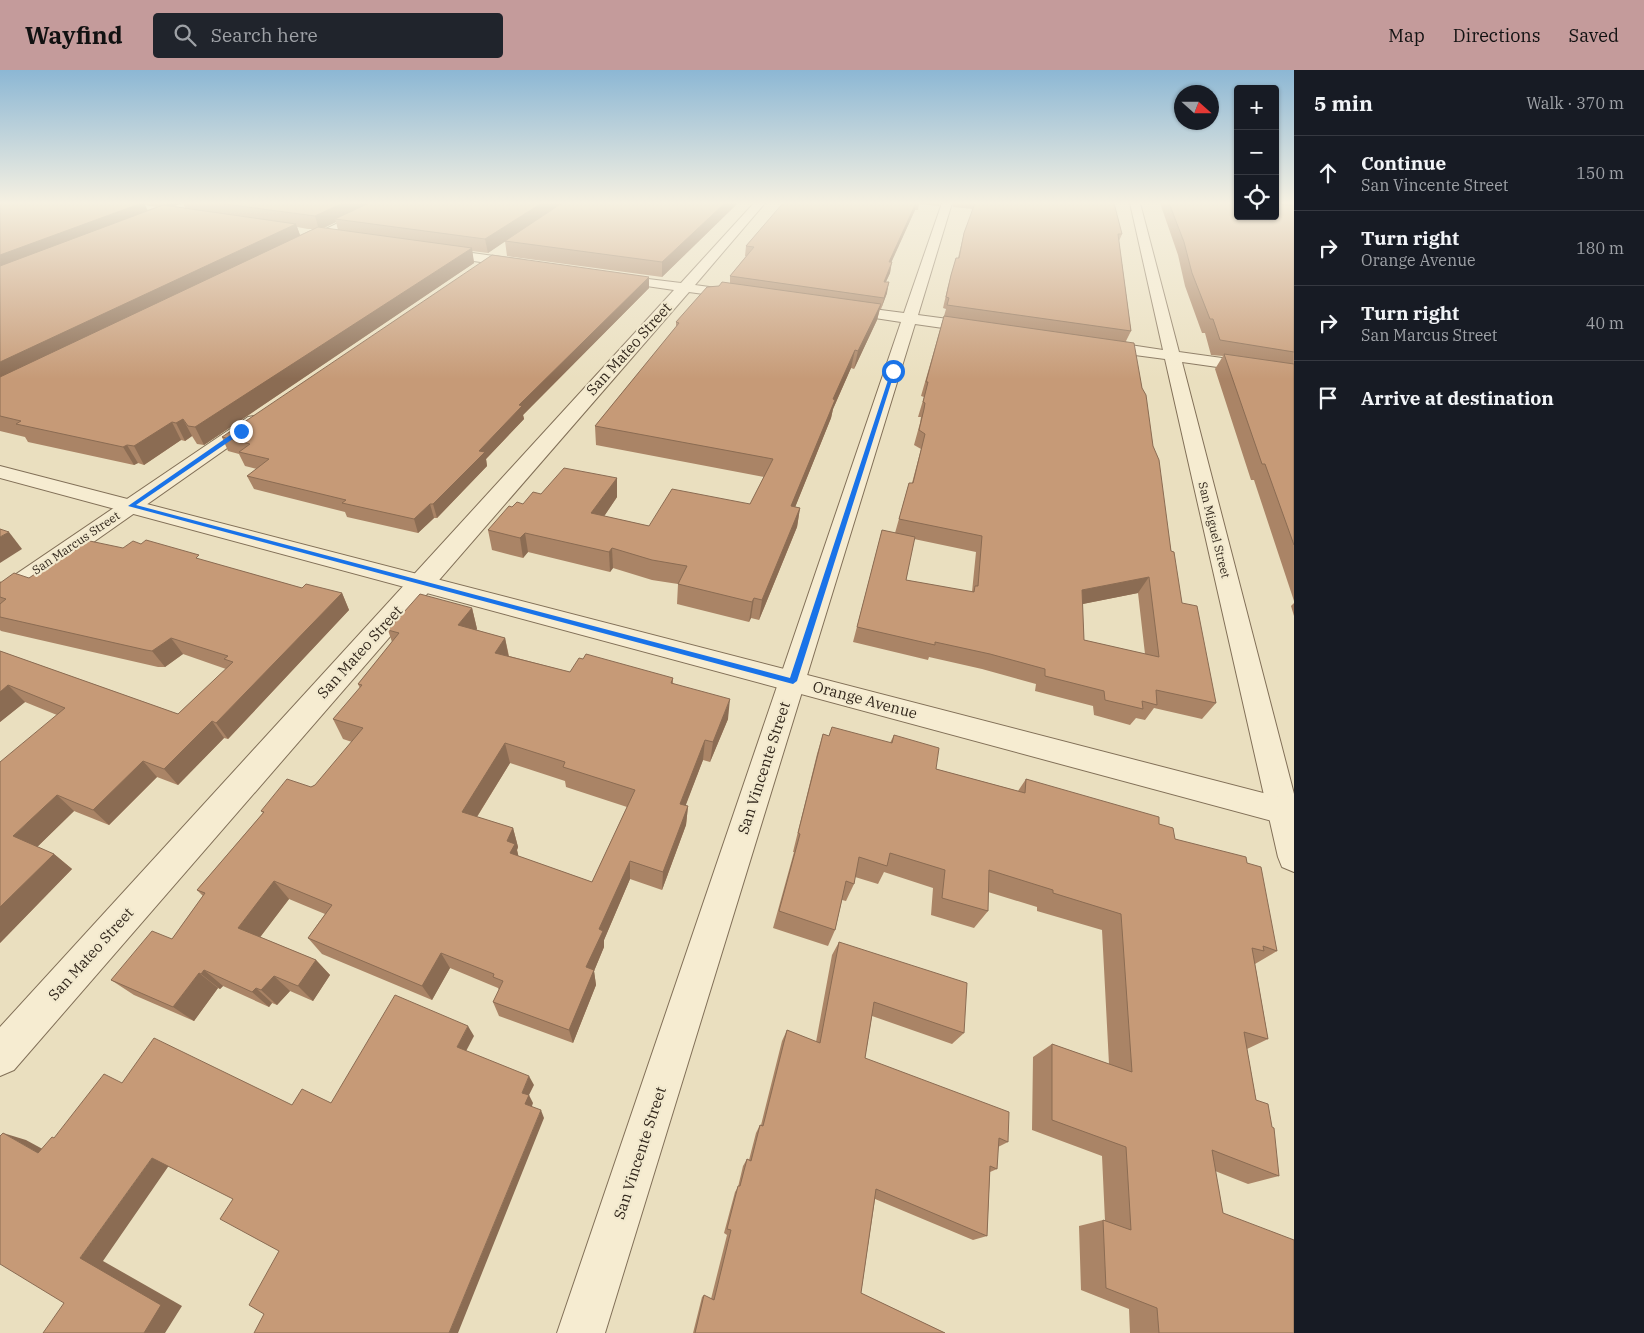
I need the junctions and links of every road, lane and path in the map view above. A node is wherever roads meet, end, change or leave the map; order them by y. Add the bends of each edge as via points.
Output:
1 (487, 262) edge
2 (505, 262) edge
3 (707, 262) edge
4 (928, 262) edge
5 (1149, 262) edge
6 (537, 266) edge
7 (471, 272) edge
8 (594, 274) edge
9 (685, 287) junction
10 (756, 297) edge
11 (826, 307) edge
12 (910, 319) junction
13 (991, 330) edge
14 (1086, 344) edge
15 (1172, 356) junction
16 (1294, 373) edge
17 (265, 414) edge
18 (0, 472) edge
19 (131, 506) junction
20 (421, 583) junction
21 (0, 596) edge
22 (793, 681) junction
23 (1288, 812) edge
24 (1294, 856) edge
25 (0, 1056) edge
26 (581, 1333) edge

1 - 7 street
2 - 6 street
3 - 9 street, San Mateo Street
4 - 12 street, San Vincente Street
5 - 15 street, San Miguel Street
8 - 9 street
9 - 10 street
9 - 20 street, San Mateo Street
11 - 12 street
12 - 13 street
12 - 22 street, San Vincente Street
14 - 15 street
15 - 16 street
15 - 23 street, San Miguel Street
17 - 19 street, San Marcus Street
18 - 19 street, Orange Avenue
19 - 20 street, Orange Avenue
19 - 21 street, San Marcus Street
20 - 22 street, Orange Avenue
20 - 25 street, San Mateo Street
22 - 23 street, Orange Avenue
22 - 26 street, San Vincente Street
23 - 24 street, San Miguel Street

